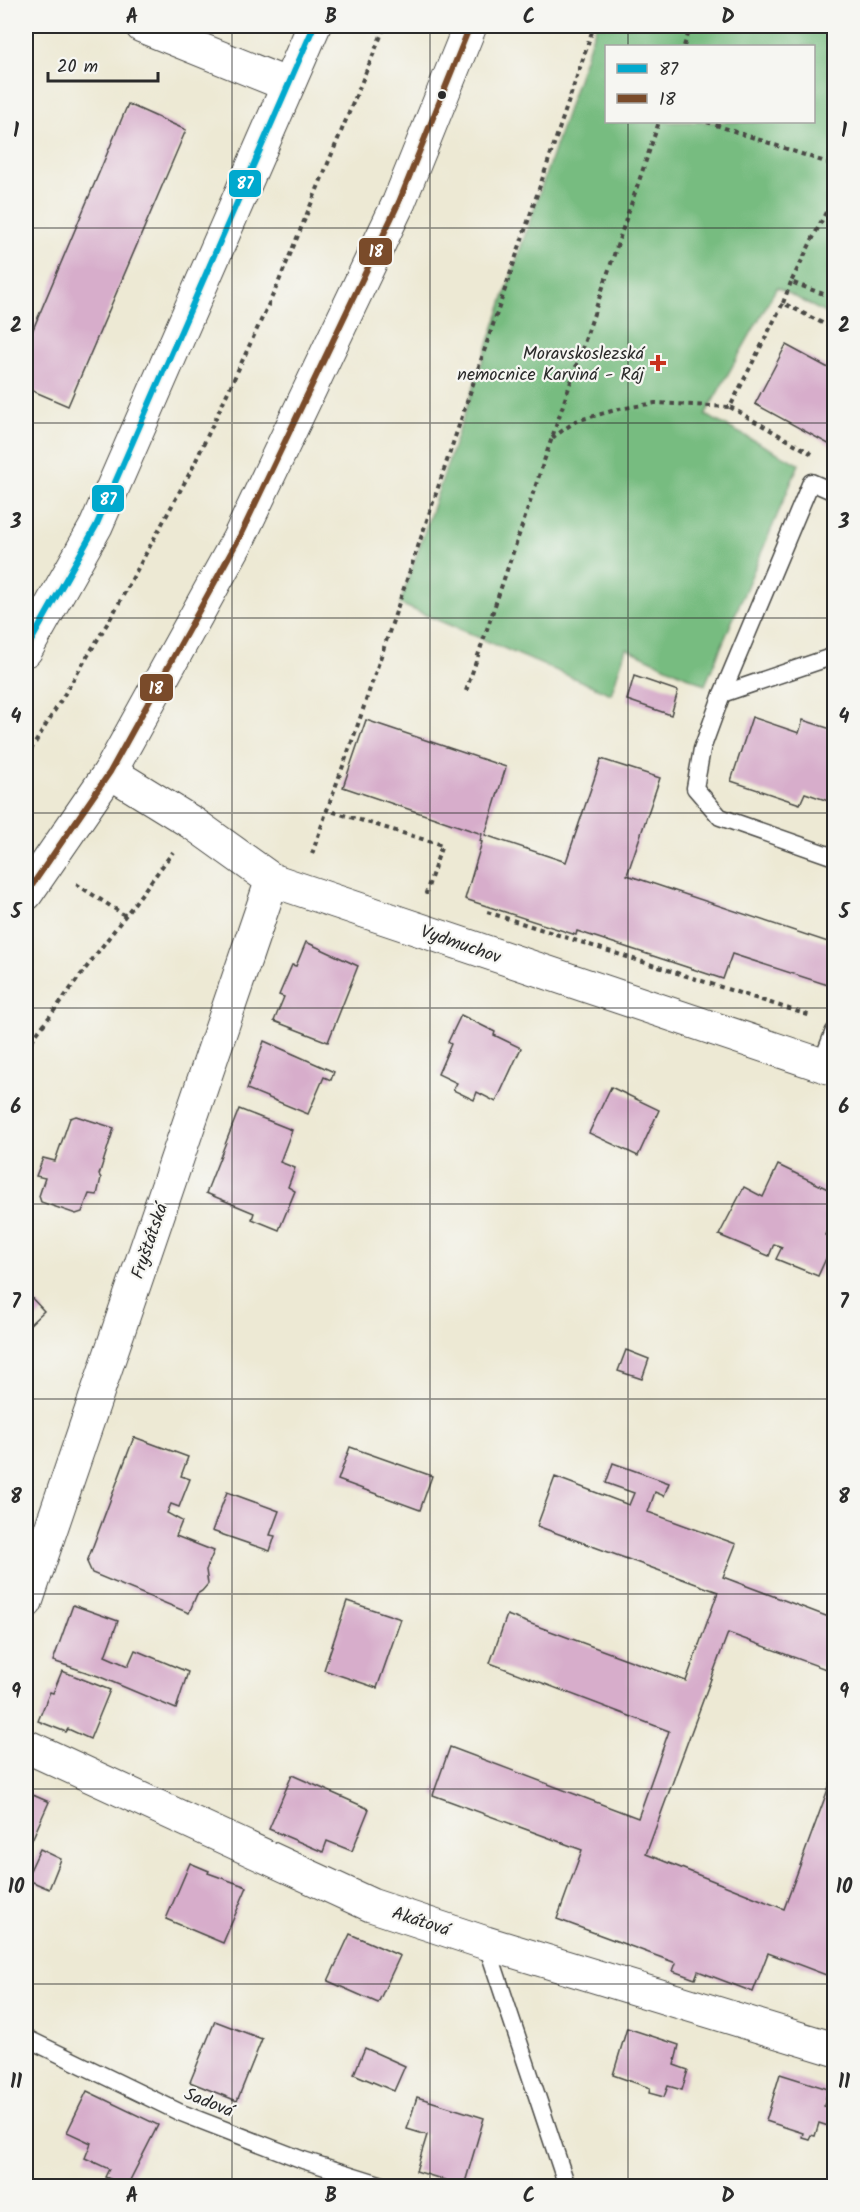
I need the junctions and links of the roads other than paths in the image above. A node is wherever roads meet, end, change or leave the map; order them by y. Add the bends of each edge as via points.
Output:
1 (142, 26) edge
2 (314, 26) edge
3 (470, 26) edge
4 (288, 85) junction
5 (834, 492) edge
6 (36, 609) edge
7 (26, 650) edge
8 (834, 656) edge
9 (722, 694) junction
10 (110, 772) junction
11 (834, 856) edge
12 (272, 880) junction
13 (26, 894) edge
14 (834, 1031) edge
15 (828, 1067) edge
16 (26, 1602) edge
17 (26, 1746) edge
18 (486, 1943) junction
19 (26, 2038) edge
20 (834, 2049) edge
21 (386, 2187) edge
22 (567, 2187) edge

1 - 4 street
2 - 4 street
3 - 10 street via 399,201 238,540
4 - 6 street via 96,526
5 - 9 lane via 812,482
6 - 7 street
8 - 9 lane
9 - 11 lane via 702,749 695,788 720,817
10 - 12 street, Vydmuchov via 194,824
10 - 13 street
12 - 15 street, Vydmuchov
12 - 16 street, Fryštátská
14 - 15 lane
17 - 18 street, Akátová via 371,1905
18 - 20 street, Akátová
18 - 22 lane
19 - 21 lane, Sadová via 178,2112

